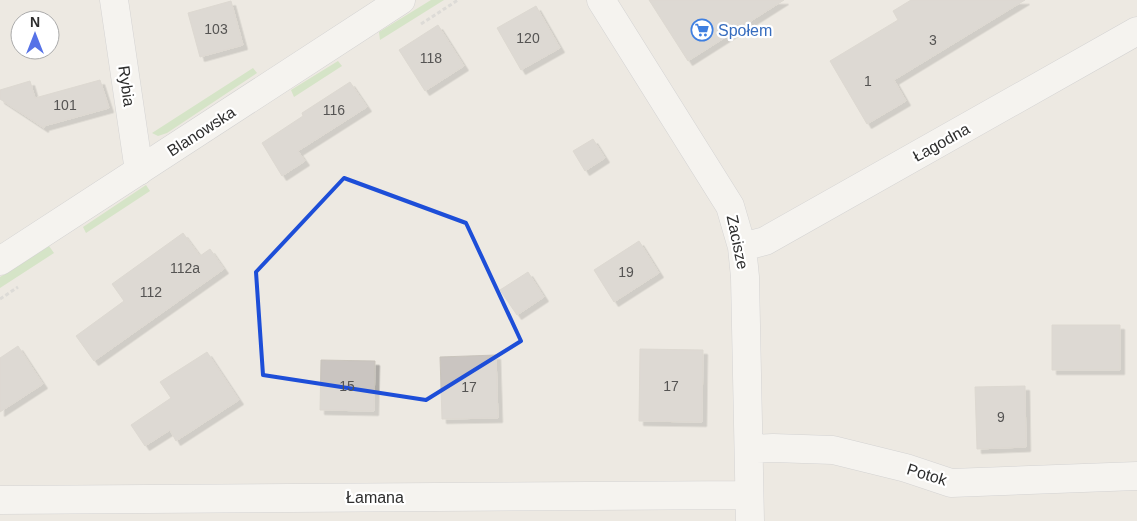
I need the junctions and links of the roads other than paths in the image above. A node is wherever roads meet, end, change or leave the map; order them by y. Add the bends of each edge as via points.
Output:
1 (114, 0) edge
2 (401, 0) edge
3 (601, 0) edge
4 (1137, 31) edge
5 (139, 171) junction
6 (742, 247) junction
7 (0, 261) edge
8 (748, 449) junction
9 (1137, 476) edge
10 (0, 500) edge
11 (749, 508) edge

1 - 5 street, Rybia
2 - 5 street, Blanowska
3 - 6 street, Zacisze via 730,206
4 - 6 street, Łagodna via 764,240
5 - 7 street, Blanowska
6 - 8 street, Zacisze
8 - 9 street, Potok via 833,450 951,483
8 - 11 street, Zacisze
10 - 11 street, Łamana

